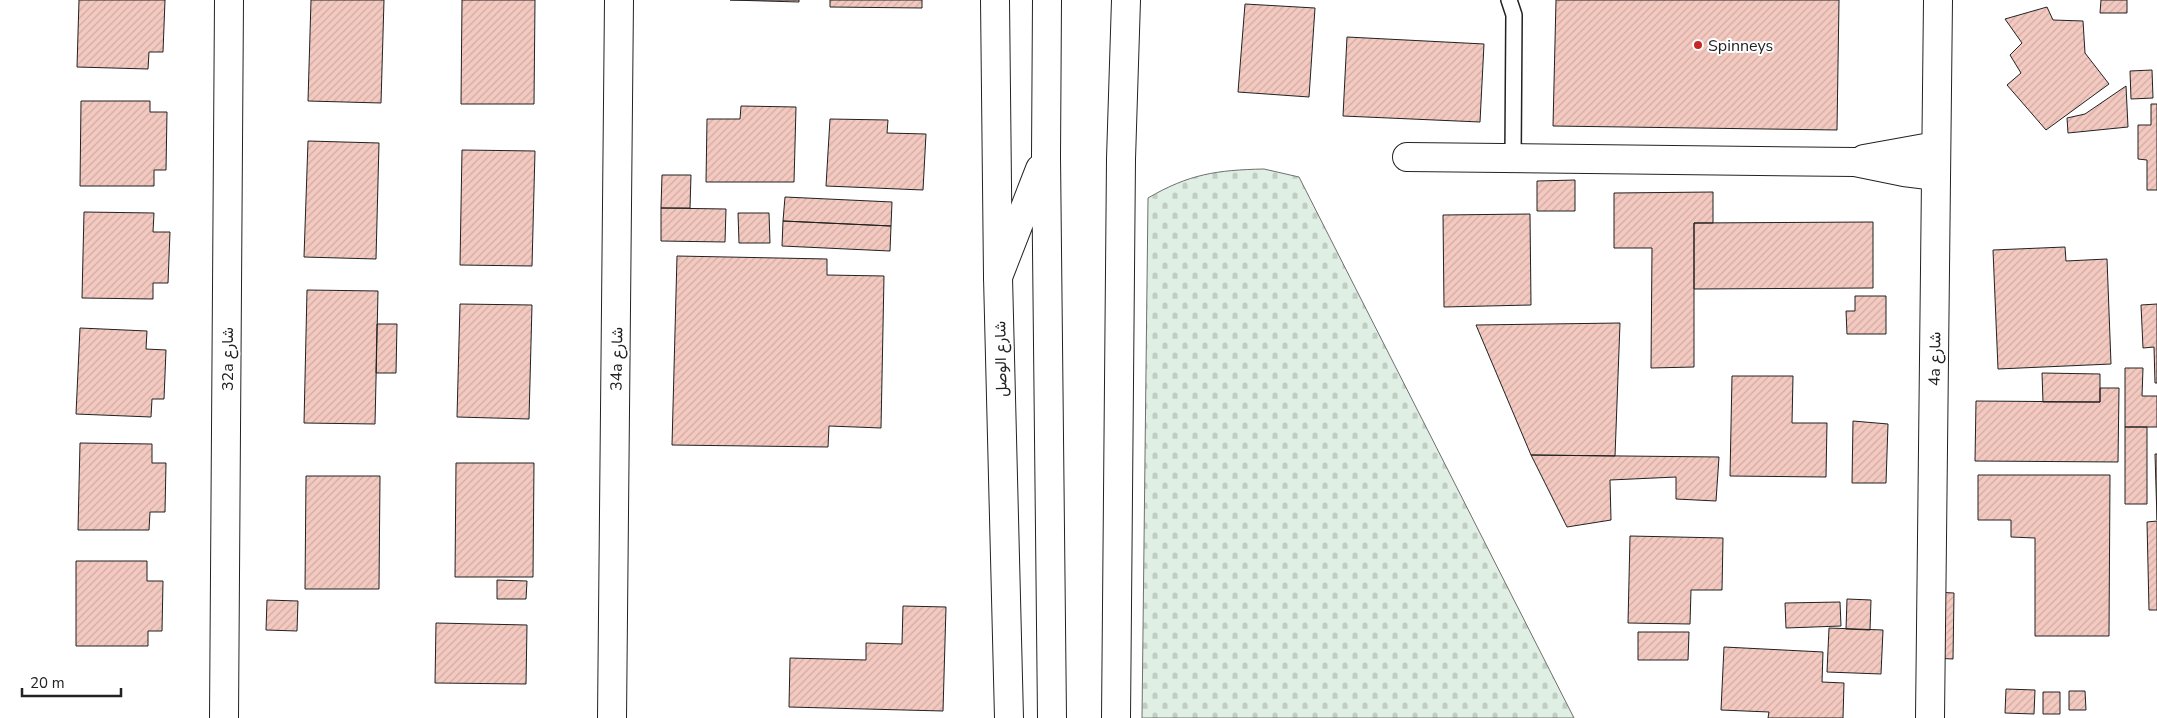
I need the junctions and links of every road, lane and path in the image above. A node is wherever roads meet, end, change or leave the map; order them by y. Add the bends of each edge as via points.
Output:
1 (229, 0) edge
2 (619, 0) edge
3 (996, 0) edge
4 (1047, 0) edge
5 (1126, 0) edge
6 (1509, 0) edge
7 (1938, 0) edge
8 (1936, 146) junction
9 (1046, 156) junction
10 (1407, 157) dead end
11 (1513, 158) junction
12 (1855, 162) junction
13 (1936, 176) junction
14 (998, 277) junction
15 (224, 718) edge
16 (612, 718) edge
17 (1009, 718) edge
18 (1052, 718) edge
19 (1116, 718) edge
20 (1930, 718) edge

1 - 15 street, 32a شارع
2 - 16 street, 34a شارع
3 - 14 street, شارع الوصل
4 - 9 street
5 - 19 street via 1121,159
6 - 11 lane via 1514,15
7 - 8 street, 4a شارع
8 - 12 street
8 - 13 street, 4a شارع
9 - 14 street
9 - 18 street
10 - 11 street
11 - 12 street
12 - 13 street
13 - 20 street, 4a شارع
14 - 17 street, شارع الوصل

